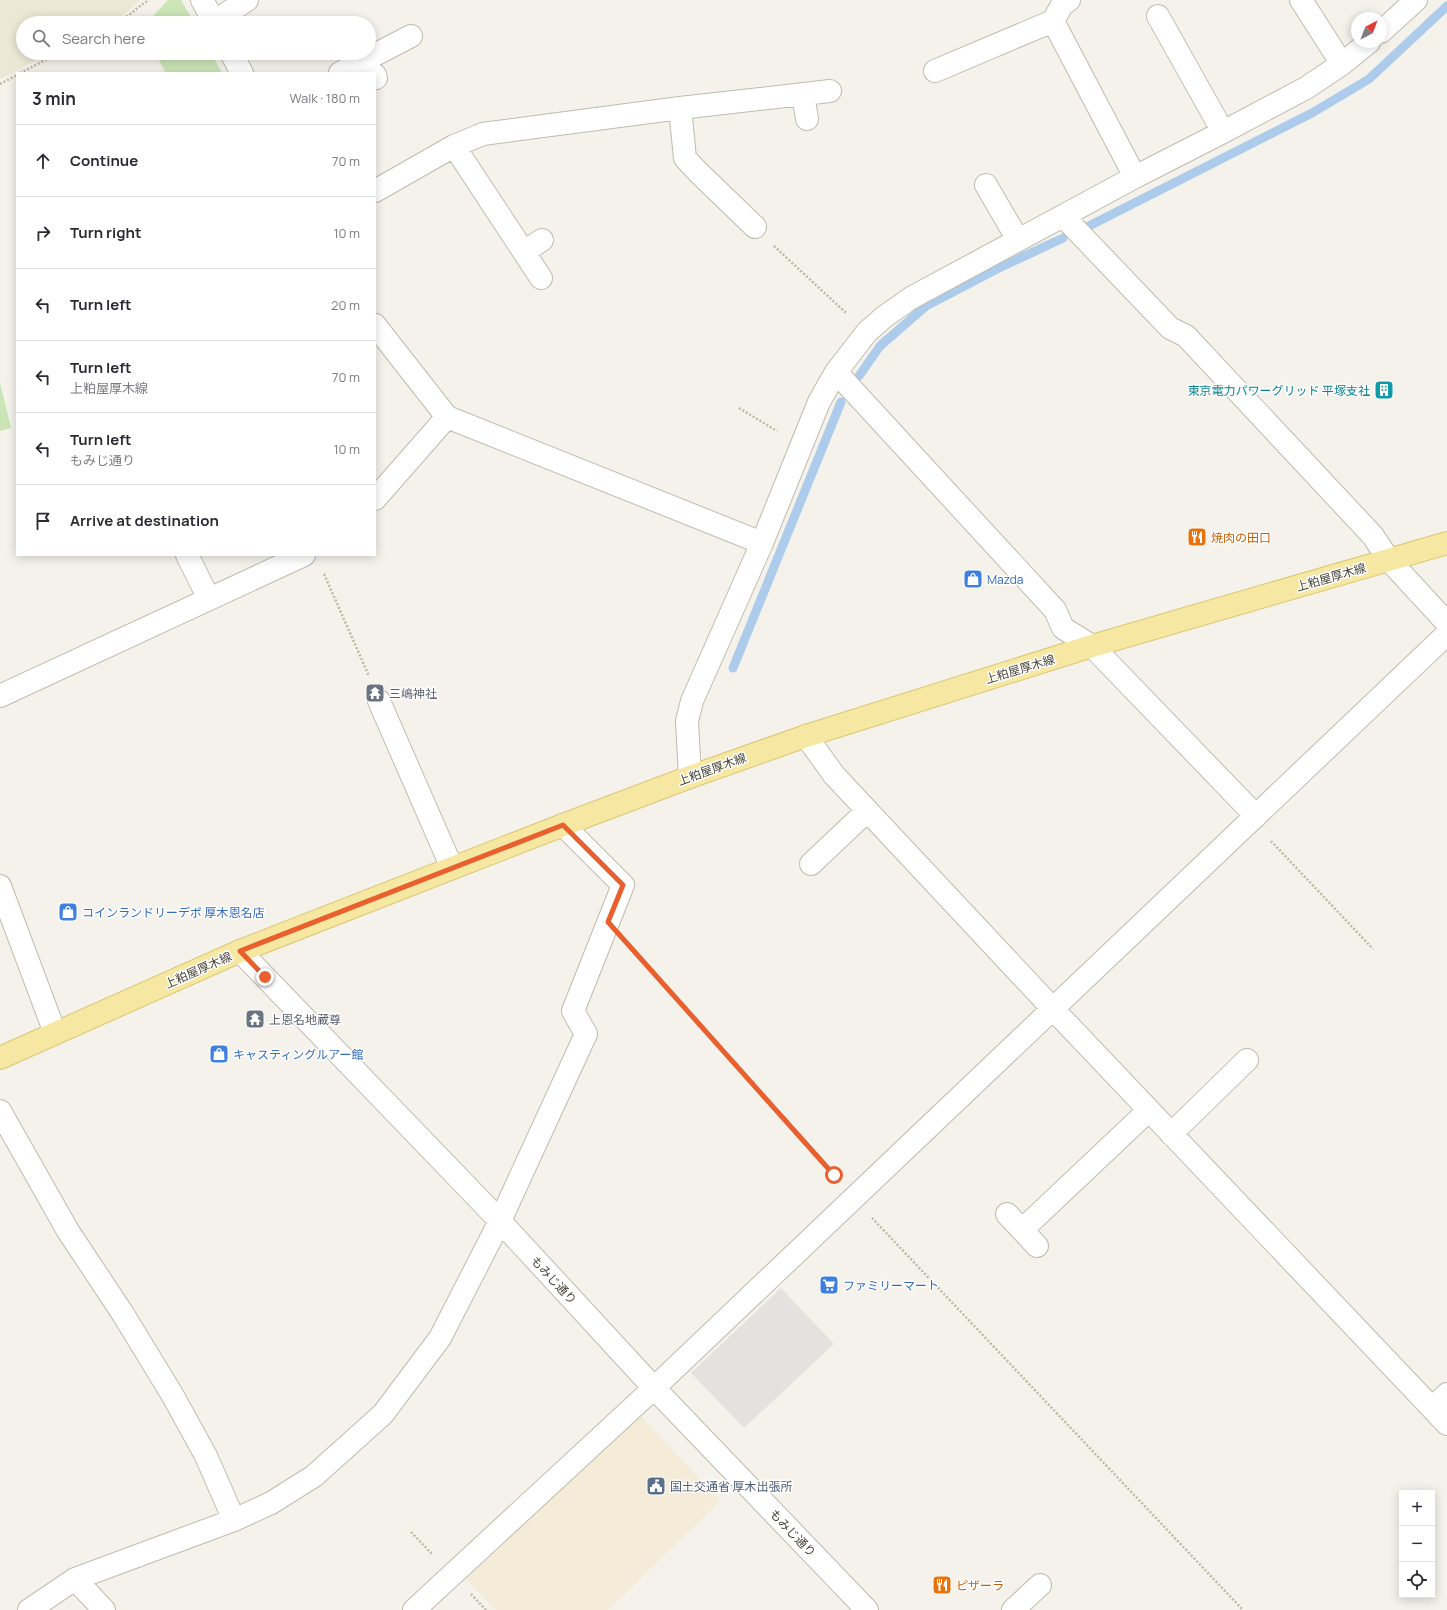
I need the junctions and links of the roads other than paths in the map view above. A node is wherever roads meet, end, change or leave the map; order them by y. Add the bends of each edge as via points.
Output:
1 (202, 0) edge
2 (247, 0) edge
3 (1069, 0) edge
4 (1301, 0) edge
5 (1416, 0) edge
6 (211, 16) edge
7 (224, 16) edge
8 (1158, 16) dead end
9 (1053, 21) junction
10 (1387, 27) edge
11 (411, 36) dead end
12 (1362, 48) edge
13 (235, 60) edge
14 (1342, 64) junction
15 (373, 71) edge
16 (935, 71) dead end
17 (241, 72) edge
18 (356, 72) edge
19 (830, 91) dead end
20 (803, 94) junction
21 (680, 108) junction
22 (807, 119) dead end
23 (1223, 132) junction
24 (464, 136) junction
25 (1135, 177) junction
26 (986, 185) dead end
27 (376, 190) edge
28 (1063, 216) junction
29 (755, 227) road end
30 (542, 240) dead end
31 (1018, 240) junction
32 (524, 252) junction
33 (541, 278) dead end
34 (376, 326) edge
35 (836, 372) junction
36 (447, 417) junction
37 (376, 498) edge
38 (762, 543) junction
39 (1447, 543) edge
40 (188, 556) edge
41 (313, 558) edge
42 (1389, 560) junction
43 (209, 599) junction
44 (1447, 623) edge
45 (1447, 634) edge
46 (1092, 646) junction
47 (0, 696) edge
48 (379, 701) road end
49 (806, 736) junction
50 (690, 777) junction
51 (867, 811) junction
52 (1254, 818) junction
53 (563, 825) junction
54 (811, 864) dead end
55 (452, 868) junction
56 (0, 886) edge
57 (240, 951) junction
58 (1053, 1009) junction
59 (55, 1033) junction
60 (0, 1058) edge
61 (1247, 1060) dead end
62 (0, 1110) edge
63 (1149, 1110) junction
64 (1171, 1134) junction
65 (1007, 1214) dead end
66 (500, 1221) junction
67 (1022, 1230) junction
68 (1037, 1246) dead end
69 (654, 1388) junction
70 (1439, 1401) edge
71 (1447, 1424) edge
72 (234, 1520) junction
73 (75, 1580) junction
74 (29, 1610) edge
75 (104, 1610) edge
76 (414, 1610) edge
77 (867, 1610) edge

1 - 6 street
2 - 7 street
3 - 9 street via 1062,5
4 - 14 street
5 - 10 street
8 - 23 street
9 - 16 street
9 - 25 street
11 - 15 street
12 - 14 street
13 - 17 street
14 - 23 street via 1306,88
15 - 18 street
19 - 20 street
20 - 21 street
20 - 22 street
21 - 24 street
21 - 29 street via 685,158
23 - 25 street
24 - 27 street
24 - 32 street
25 - 28 street
26 - 31 street
28 - 31 street
28 - 42 street via 1170,328 1186,336 1373,536
30 - 32 street
31 - 35 street via 911,298 884,317 867,332
32 - 33 street
34 - 36 street
35 - 38 street via 819,402
35 - 46 street via 1055,610 1063,628
36 - 37 street
36 - 38 street
38 - 50 street via 692,701 686,721
39 - 42 main road, 上粕屋厚木線
40 - 43 street
41 - 43 street
42 - 44 street
42 - 46 main road, 上粕屋厚木線
43 - 47 street
45 - 52 street
46 - 49 main road, 上粕屋厚木線
46 - 52 street
48 - 55 street
49 - 50 main road, 上粕屋厚木線
49 - 51 street via 834,775
50 - 53 main road, 上粕屋厚木線
51 - 54 street
51 - 58 street
52 - 58 street
53 - 55 main road, 上粕屋厚木線
53 - 66 street via 623,885 573,1011 586,1034
55 - 57 main road, 上粕屋厚木線
56 - 59 street
57 - 59 main road, 上粕屋厚木線
57 - 66 street, もみじ通り
58 - 63 street
58 - 69 street
59 - 60 main road, 上粕屋厚木線
61 - 64 street
62 - 72 street via 68,1230 173,1396 206,1456
63 - 64 street
63 - 67 street
64 - 70 street
65 - 67 street
66 - 69 street, もみじ通り
66 - 72 street via 440,1338 383,1414 314,1476 271,1503
67 - 68 street
69 - 76 street
69 - 77 street, もみじ通り
70 - 71 street
72 - 73 street
73 - 74 street
73 - 75 street

